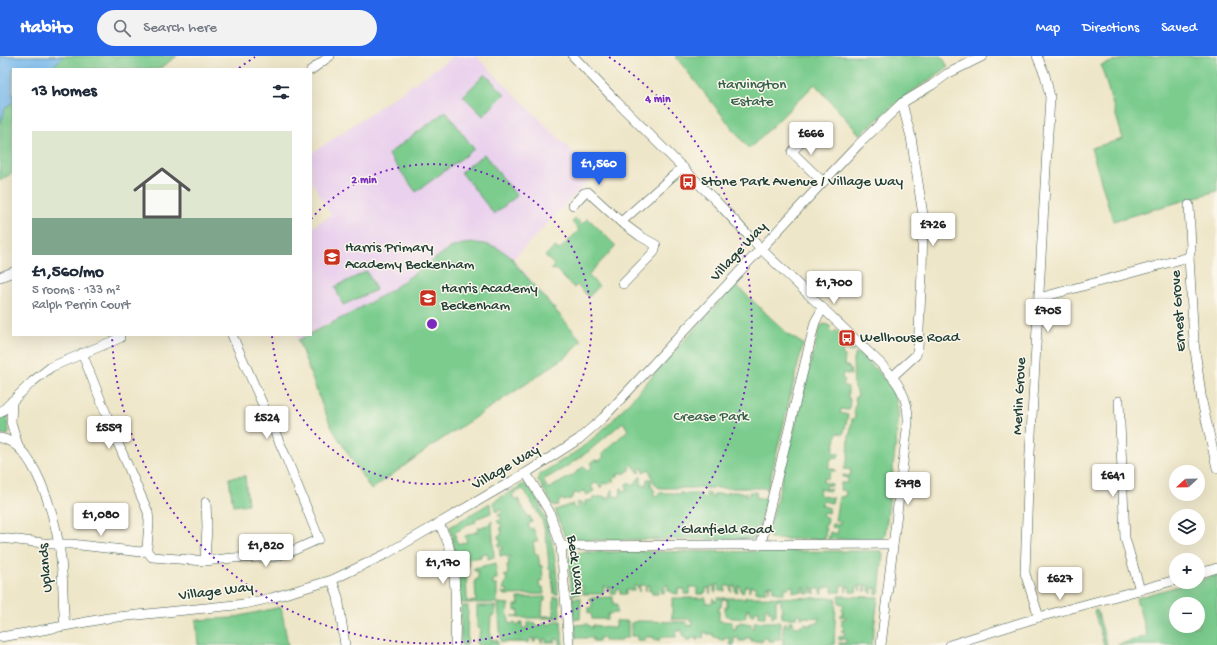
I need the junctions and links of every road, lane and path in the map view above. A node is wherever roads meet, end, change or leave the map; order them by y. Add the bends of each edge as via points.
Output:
1 (330, 56) edge
2 (573, 56) edge
3 (983, 56) edge
4 (1036, 56) edge
5 (312, 69) edge
6 (902, 103) junction
7 (813, 129) dead end
8 (683, 167) junction
9 (823, 182) junction
10 (573, 205) dead end
11 (1189, 205) dead end
12 (621, 222) junction
13 (761, 249) junction
14 (1189, 257) junction
15 (12, 272) edge
16 (0, 277) edge
17 (623, 284) dead end
18 (1039, 298) junction
19 (823, 308) junction
20 (232, 336) edge
21 (120, 338) dead end
22 (82, 353) junction
23 (893, 376) junction
24 (12, 401) junction
25 (1119, 401) dead end
26 (0, 413) edge
27 (0, 438) edge
28 (18, 446) junction
29 (1217, 468) edge
30 (526, 473) junction
31 (206, 502) dead end
32 (439, 523) junction
33 (0, 538) edge
34 (59, 544) junction
35 (760, 544) junction
36 (893, 544) junction
37 (560, 546) junction
38 (146, 550) junction
39 (205, 561) junction
40 (1217, 568) edge
41 (1205, 572) edge
42 (332, 580) junction
43 (1169, 582) edge
44 (1140, 590) junction
45 (1039, 617) junction
46 (65, 625) junction
47 (0, 637) edge
48 (345, 645) edge
49 (455, 645) edge
50 (570, 645) edge
51 (881, 645) edge
52 (950, 645) edge

1 - 5 street
2 - 8 street
3 - 6 street, Village Way via 947,74
4 - 18 street, Merlin Grove via 1045,75 1050,97
6 - 9 street, Village Way
6 - 23 street via 911,137 923,215 922,273 918,348 916,355
7 - 9 street via 792,152
8 - 12 street
8 - 13 street
9 - 13 street, Village Way
10 - 12 street via 588,192
11 - 14 street
12 - 17 street via 656,245 654,252
13 - 19 street
13 - 30 street, Village Way via 600,422 579,439
14 - 18 street, Ernest Grove
14 - 29 street, Ernest Grove via 1199,380
15 - 16 street
18 - 45 street, Merlin Grove via 1025,573
19 - 23 street
19 - 35 street via 815,322
20 - 39 street via 319,539 273,557
21 - 22 street
22 - 24 street via 51,367
22 - 38 street via 148,512
23 - 36 street via 904,394 908,417
24 - 26 street
24 - 28 street, Uplands via 11,422
25 - 44 street via 1125,538
27 - 28 street, Uplands
28 - 34 street, Uplands via 29,459 44,491
30 - 32 street, Village Way
30 - 37 street, Beck Way via 549,511
31 - 39 street
32 - 42 street, Village Way via 386,554
32 - 49 street via 448,544 452,567
33 - 34 street
34 - 38 street via 141,552
34 - 46 street, Uplands
35 - 36 street, Glanfield Road
35 - 37 street, Glanfield Road
36 - 51 street
37 - 50 street, Beck Way
38 - 39 street via 152,557
40 - 41 street
42 - 46 street, Village Way via 245,604 122,616
42 - 48 street via 338,597
43 - 44 street
44 - 45 street
45 - 52 street
46 - 47 street, Village Way

